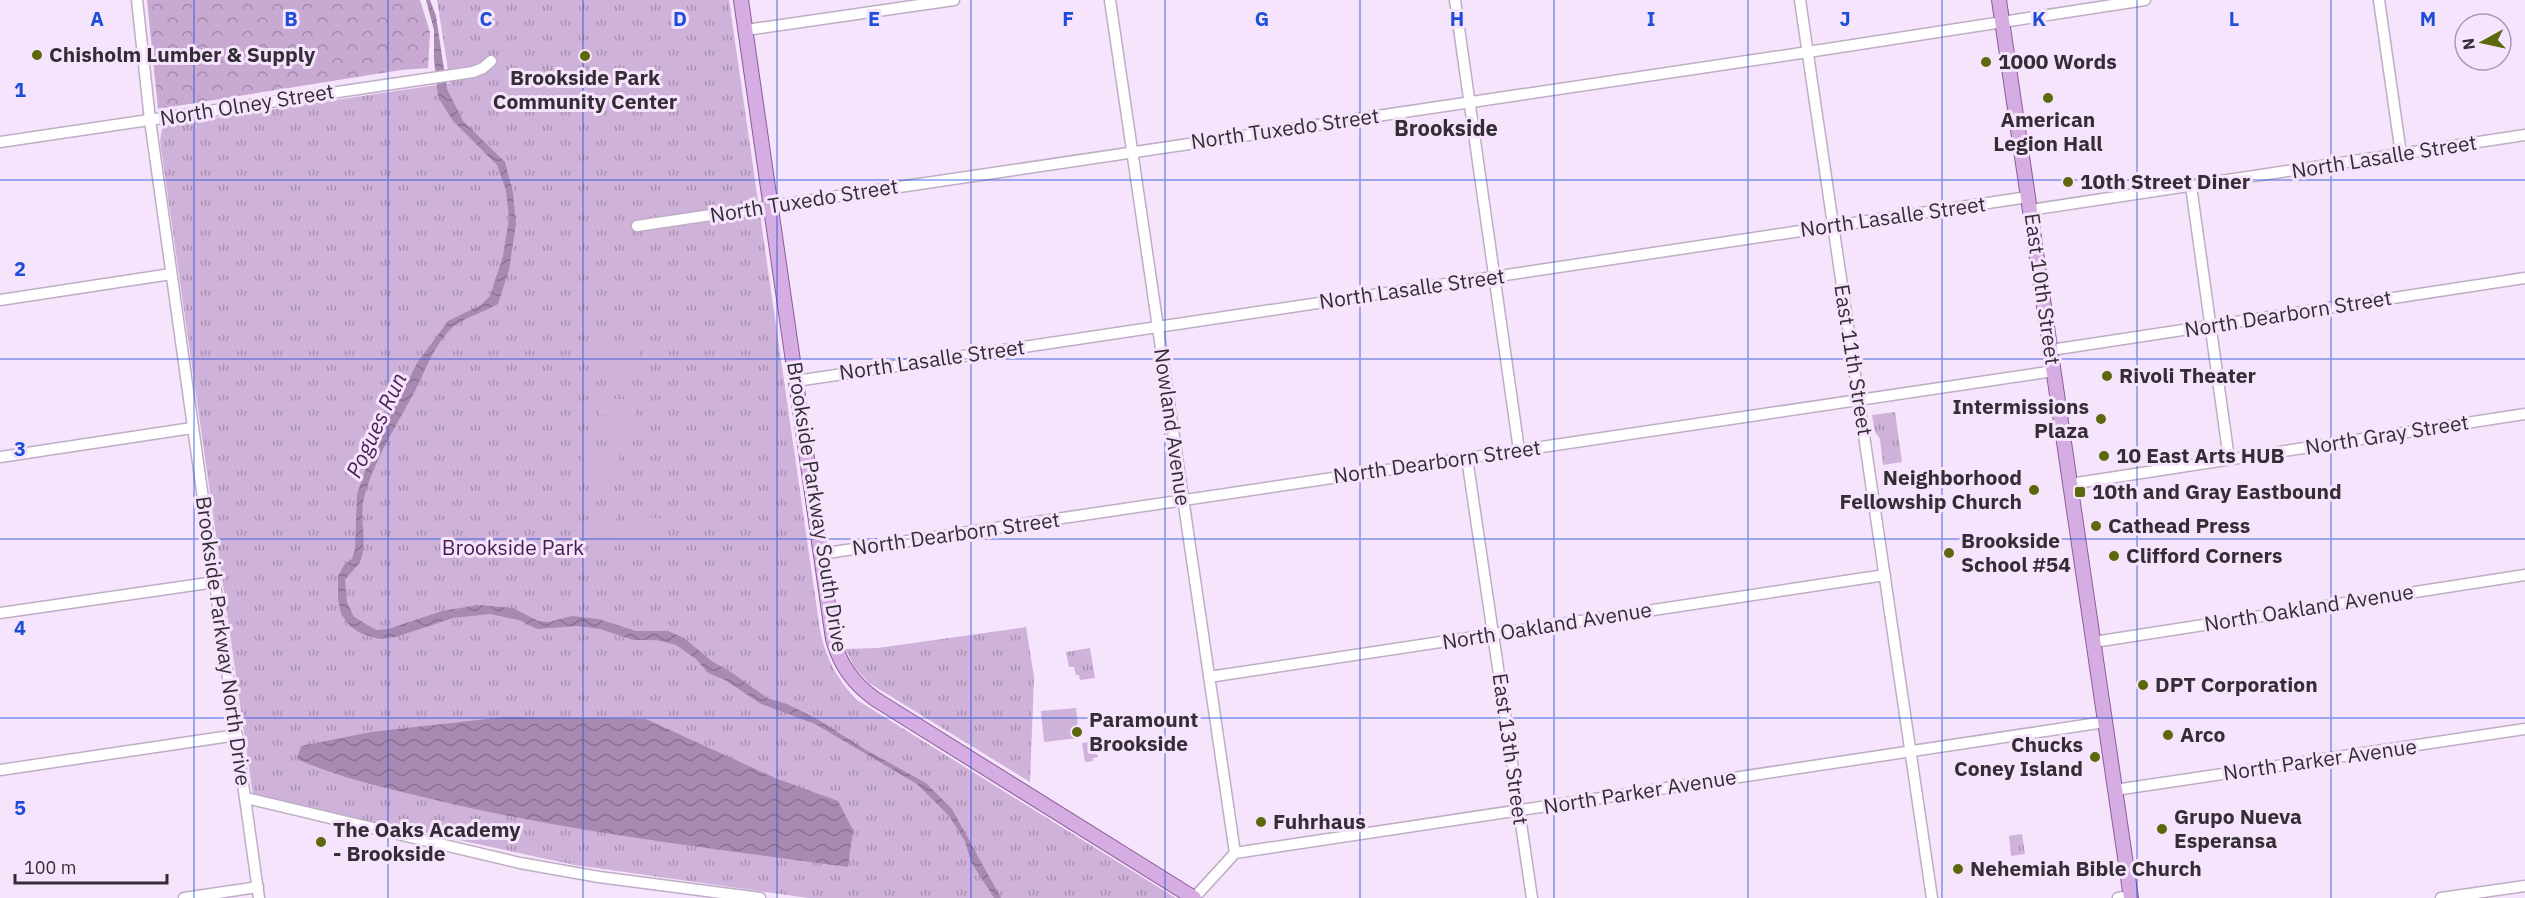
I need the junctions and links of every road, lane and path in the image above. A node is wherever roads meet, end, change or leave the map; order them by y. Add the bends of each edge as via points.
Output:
1 (137, 0) edge
2 (741, 0) edge
3 (954, 0) edge
4 (1110, 0) edge
5 (1455, 0) edge
6 (1800, 0) edge
7 (1999, 0) edge
8 (2145, 0) edge
9 (2379, 0) edge
10 (2002, 22) junction
11 (746, 30) junction
12 (1808, 52) junction
13 (490, 61) dead end
14 (1469, 102) junction
15 (150, 120) junction
16 (2525, 135) edge
17 (0, 142) edge
18 (1132, 152) junction
19 (2401, 154) junction
20 (2191, 186) junction
21 (2029, 204) junction
22 (771, 206) junction
23 (638, 226) dead end
24 (1833, 226) junction
25 (171, 274) junction
26 (1494, 277) junction
27 (2525, 278) edge
28 (0, 300) edge
29 (2211, 326) junction
30 (1158, 327) junction
31 (2051, 350) junction
32 (2054, 371) junction
33 (796, 381) junction
34 (1859, 400) junction
35 (2525, 414) edge
36 (192, 428) junction
37 (1520, 450) junction
38 (0, 457) edge
39 (1467, 458) junction
40 (2229, 459) junction
41 (2070, 484) junction
42 (1183, 500) junction
43 (820, 554) junction
44 (2525, 575) edge
45 (1885, 576) junction
46 (215, 582) junction
47 (0, 613) edge
48 (1493, 635) junction
49 (2094, 642) junction
50 (1209, 677) junction
51 (2105, 722) junction
52 (2525, 729) edge
53 (237, 735) junction
54 (1911, 751) junction
55 (0, 770) edge
56 (2115, 790) junction
57 (246, 798) junction
58 (1519, 810) junction
59 (1235, 853) junction
60 (2525, 886) edge
61 (258, 892) edge
62 (717, 895) edge
63 (2126, 897) edge
64 (184, 898) edge
65 (760, 898) edge
66 (1194, 898) edge
67 (1532, 898) edge
68 (1932, 898) edge
69 (2441, 898) edge

1 - 15 street, Brookside Parkway North Drive
2 - 11 main road, Brookside Parkway South Drive
3 - 11 street
4 - 18 street, Nowland Avenue
5 - 14 street
6 - 12 street, East 11th Street
7 - 10 main road, East 10th Street
8 - 10 street, North Tuxedo Street
9 - 19 street
10 - 12 street, North Tuxedo Street
10 - 21 main road, East 10th Street
11 - 22 main road, Brookside Parkway South Drive
12 - 14 street, North Tuxedo Street
12 - 24 street, East 11th Street
13 - 15 street, North Olney Street via 479,70 451,75
14 - 18 street, North Tuxedo Street
14 - 26 street
15 - 17 street, North Olney Street
15 - 25 street, Brookside Parkway North Drive
16 - 19 street, North Lasalle Street
18 - 22 street, North Tuxedo Street
18 - 30 street, Nowland Avenue
19 - 20 street, North Lasalle Street
20 - 21 street, North Lasalle Street
20 - 29 street
21 - 24 street, North Lasalle Street
21 - 31 main road, East 10th Street
22 - 23 street, North Tuxedo Street
22 - 33 main road, Brookside Parkway South Drive
24 - 26 street, North Lasalle Street
24 - 34 street, East 11th Street
25 - 28 street
25 - 36 street, Brookside Parkway North Drive
26 - 30 street, North Lasalle Street
26 - 37 street
27 - 29 street, North Dearborn Street
29 - 31 street, North Dearborn Street
29 - 40 street
30 - 33 street, North Lasalle Street
30 - 42 street, Nowland Avenue
31 - 32 main road, East 10th Street
32 - 34 street, North Dearborn Street
32 - 41 main road, East 10th Street
33 - 43 main road, Brookside Parkway South Drive
34 - 37 street, North Dearborn Street
34 - 45 street, East 11th Street
35 - 40 street, North Gray Street
36 - 38 street
36 - 46 street, Brookside Parkway North Drive
37 - 39 street, North Dearborn Street
39 - 42 street, North Dearborn Street
39 - 48 street, East 13th Street
40 - 41 street, North Gray Street
41 - 49 main road, East 10th Street
42 - 43 street, North Dearborn Street
42 - 50 street, Nowland Avenue
43 - 66 main road, Brookside Parkway South Drive via 836,650 845,669 863,690
44 - 49 street, North Oakland Avenue
45 - 48 street, North Oakland Avenue
45 - 54 street, East 11th Street
46 - 47 street
46 - 53 street, Brookside Parkway North Drive
48 - 50 street, North Oakland Avenue
48 - 58 street, East 13th Street
49 - 51 main road, East 10th Street
50 - 59 street, Nowland Avenue
51 - 54 street, North Parker Avenue
51 - 56 main road, East 10th Street
52 - 56 street, North Parker Avenue
53 - 55 street
53 - 57 street, Brookside Parkway North Drive
54 - 58 street, North Parker Avenue
54 - 68 street, East 11th Street
56 - 63 main road, East 10th Street
57 - 61 street
57 - 62 street, Brookside Parkway North Drive via 520,863
58 - 59 street, North Parker Avenue
58 - 67 street, East 13th Street
59 - 66 street
60 - 69 street
61 - 64 street
62 - 65 street, Brookside Parkway North Drive

